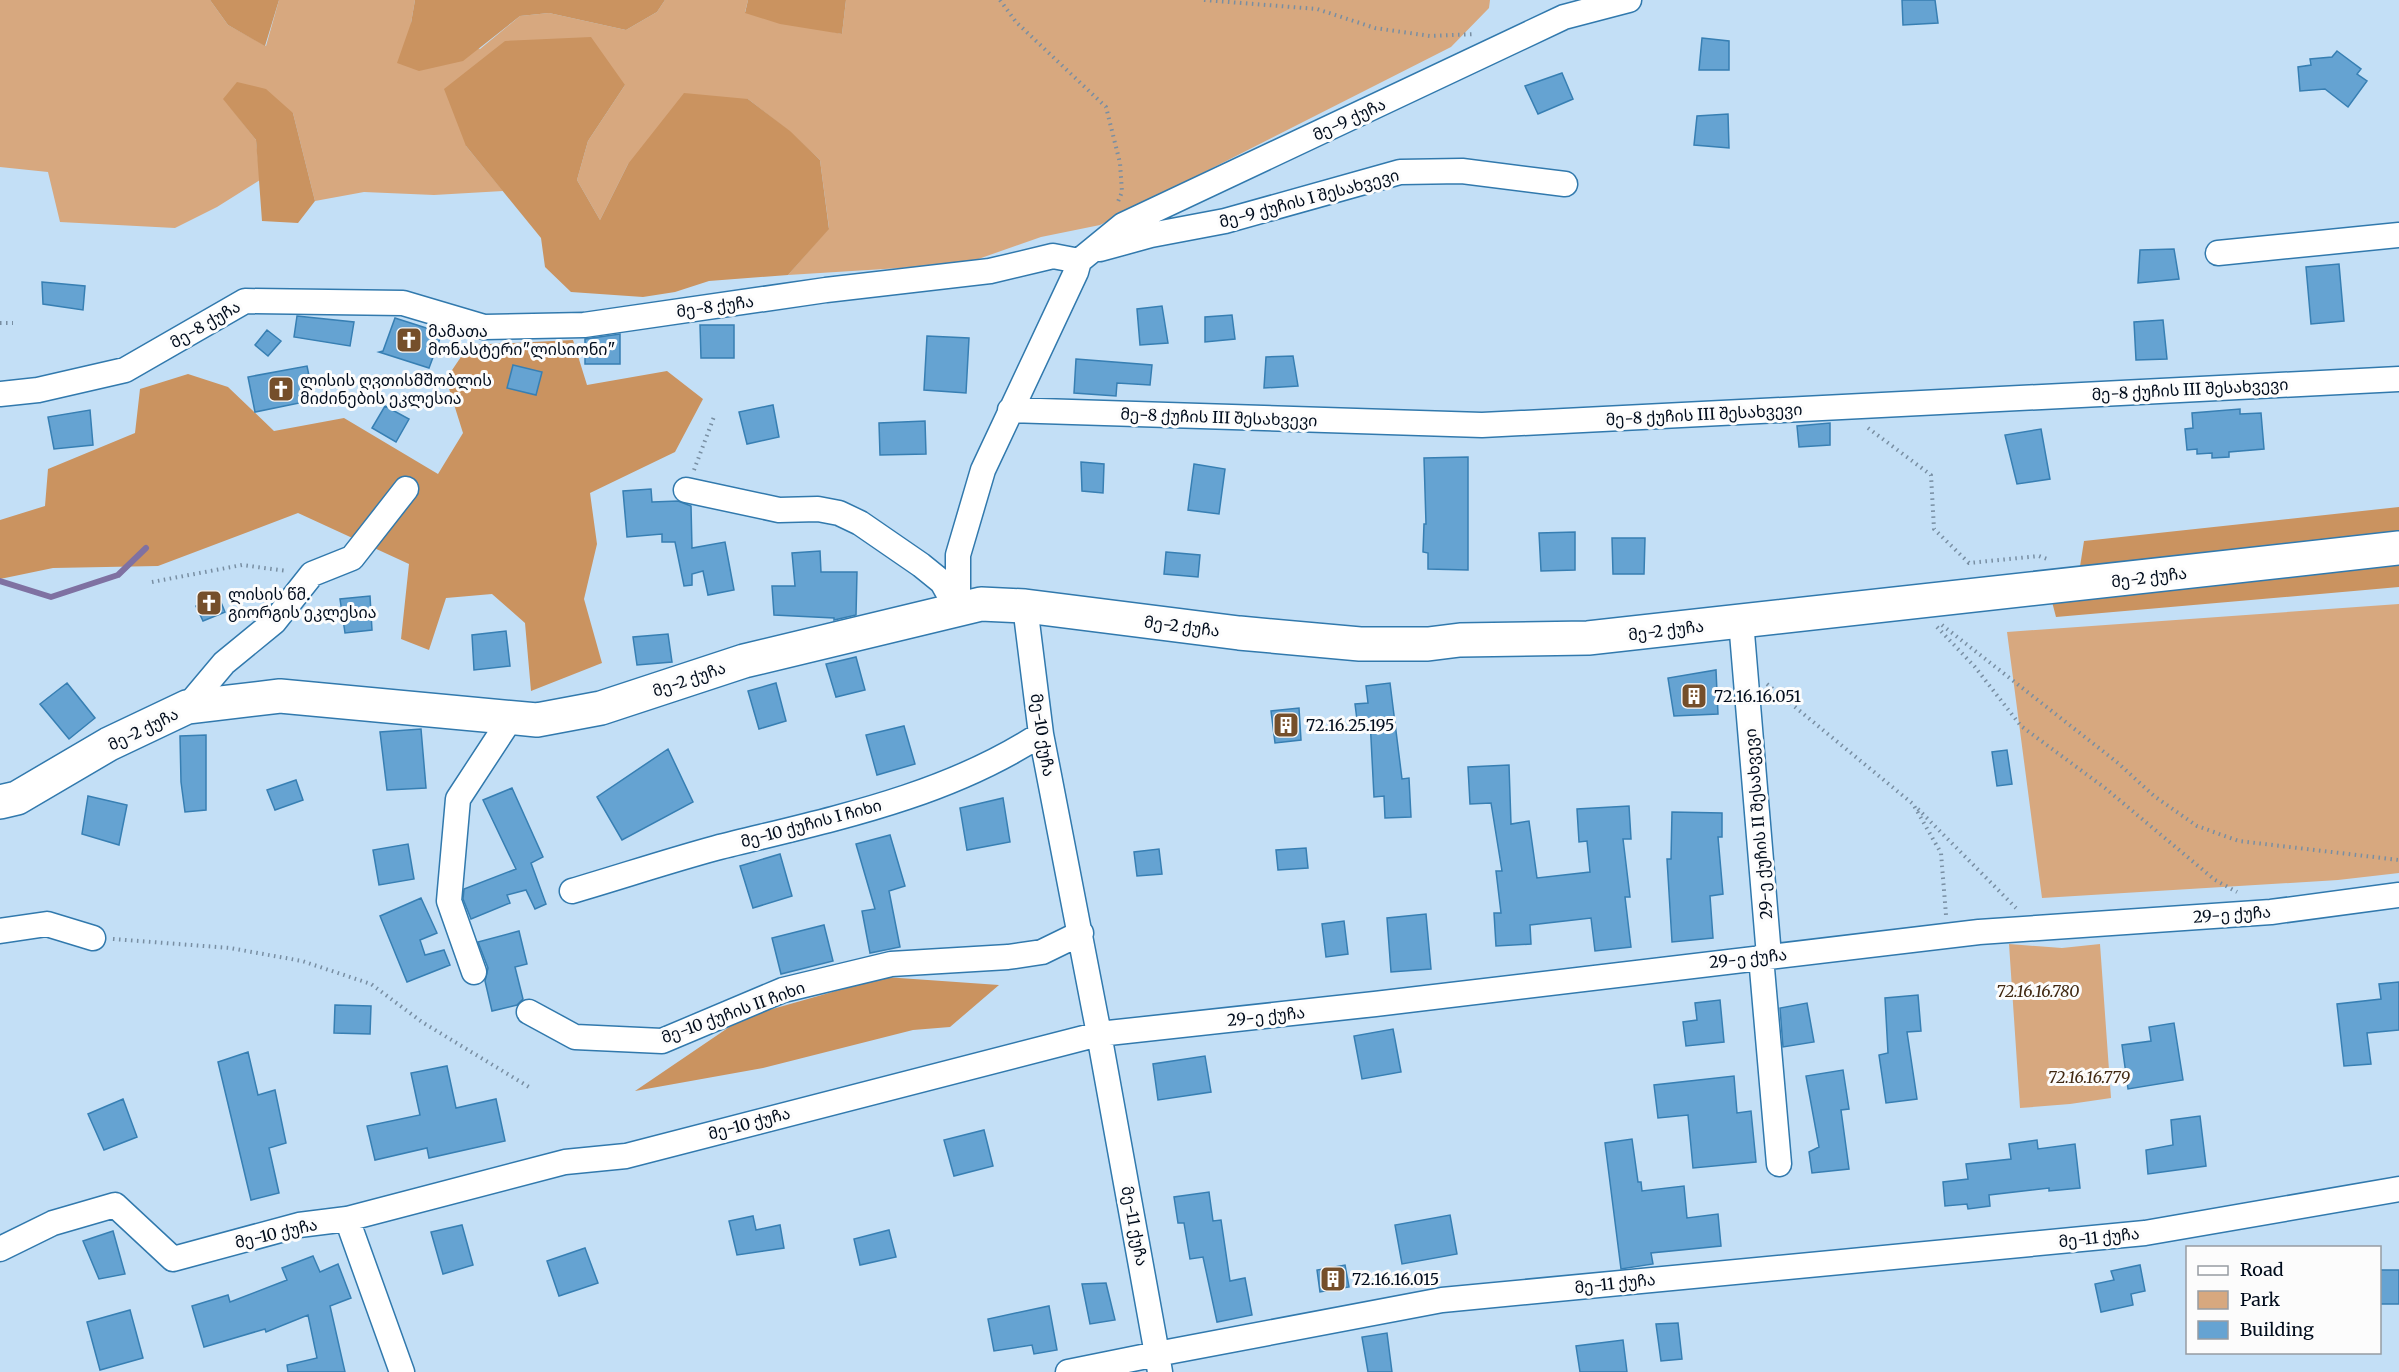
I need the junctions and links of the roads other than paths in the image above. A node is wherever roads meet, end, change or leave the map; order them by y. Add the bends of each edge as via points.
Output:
1 (1629, 0) edge
2 (1565, 184) dead end
3 (2399, 235) edge
4 (1091, 251) junction
5 (2218, 253) dead end
6 (2399, 379) edge
7 (0, 394) edge
8 (1010, 410) junction
9 (406, 489) dead end
10 (686, 490) road end
11 (2399, 548) edge
12 (1025, 606) junction
13 (958, 609) junction
14 (1741, 621) junction
15 (187, 707) junction
16 (511, 718) junction
17 (1041, 734) junction
18 (0, 802) edge
19 (572, 891) dead end
20 (2399, 894) edge
21 (0, 931) edge
22 (1081, 933) junction
23 (93, 938) road end
24 (1765, 956) junction
25 (474, 972) dead end
26 (529, 1012) dead end
27 (1099, 1034) junction
28 (1779, 1164) dead end
29 (2399, 1190) edge
30 (347, 1219) junction
31 (0, 1249) edge
32 (1159, 1363) edge
33 (402, 1372) edge
34 (1068, 1372) edge

1 - 4 street, მე-9 ქუჩა via 1564,17 1123,225
2 - 4 street, მე-9 ქუჩის I შესახვევი via 1471,171 1400,172 1225,221
3 - 5 street
4 - 7 street, მე-8 ქუჩა via 1053,255 990,271 584,325 484,327 403,303 245,301 124,370 38,390
4 - 8 street via 1076,272
6 - 8 street, მე-8 ქუჩის III შესახვევი via 1482,425
8 - 13 street via 982,470 967,517 958,555
9 - 15 street via 352,558 312,574 274,622 224,663
10 - 13 street via 779,510 839,513 860,523 942,582
11 - 14 main road, მე-2 ქუჩა
12 - 13 main road, მე-2 ქუჩა via 981,604
12 - 14 main road, მე-2 ქუჩა via 1360,644 1588,638
12 - 17 street, მე-10 ქუჩა
13 - 16 main road, მე-2 ქუჩა via 744,661 601,708 537,720
14 - 24 street, 29-ე ქუჩის II შესახვევი
15 - 16 main road, მე-2 ქუჩა via 280,696
15 - 18 main road, მე-2 ქუჩა via 109,744 17,798
16 - 25 street via 458,799 449,901
17 - 19 street, მე-10 ქუჩის I ჩიხი via 1006,757 869,809
17 - 22 street, მე-10 ქუჩა
20 - 24 street, 29-ე ქუჩა via 2271,912 2035,928
21 - 23 street via 47,924
22 - 26 street, მე-10 ქუჩის II ჩიხი via 1042,952 891,964 783,990 662,1041 575,1037
22 - 27 street, მე-10 ქუჩა
24 - 27 street, 29-ე ქუჩა
24 - 28 street, 29-ე ქუჩის II შესახვევი
27 - 30 street, მე-10 ქუჩა via 626,1156 565,1162
27 - 32 street, მე-11 ქუჩა
29 - 32 street, მე-11 ქუჩა via 2145,1233 1442,1300
30 - 31 street, მე-10 ქუჩა via 299,1225 173,1259 115,1205 53,1223
30 - 33 street
32 - 34 street

